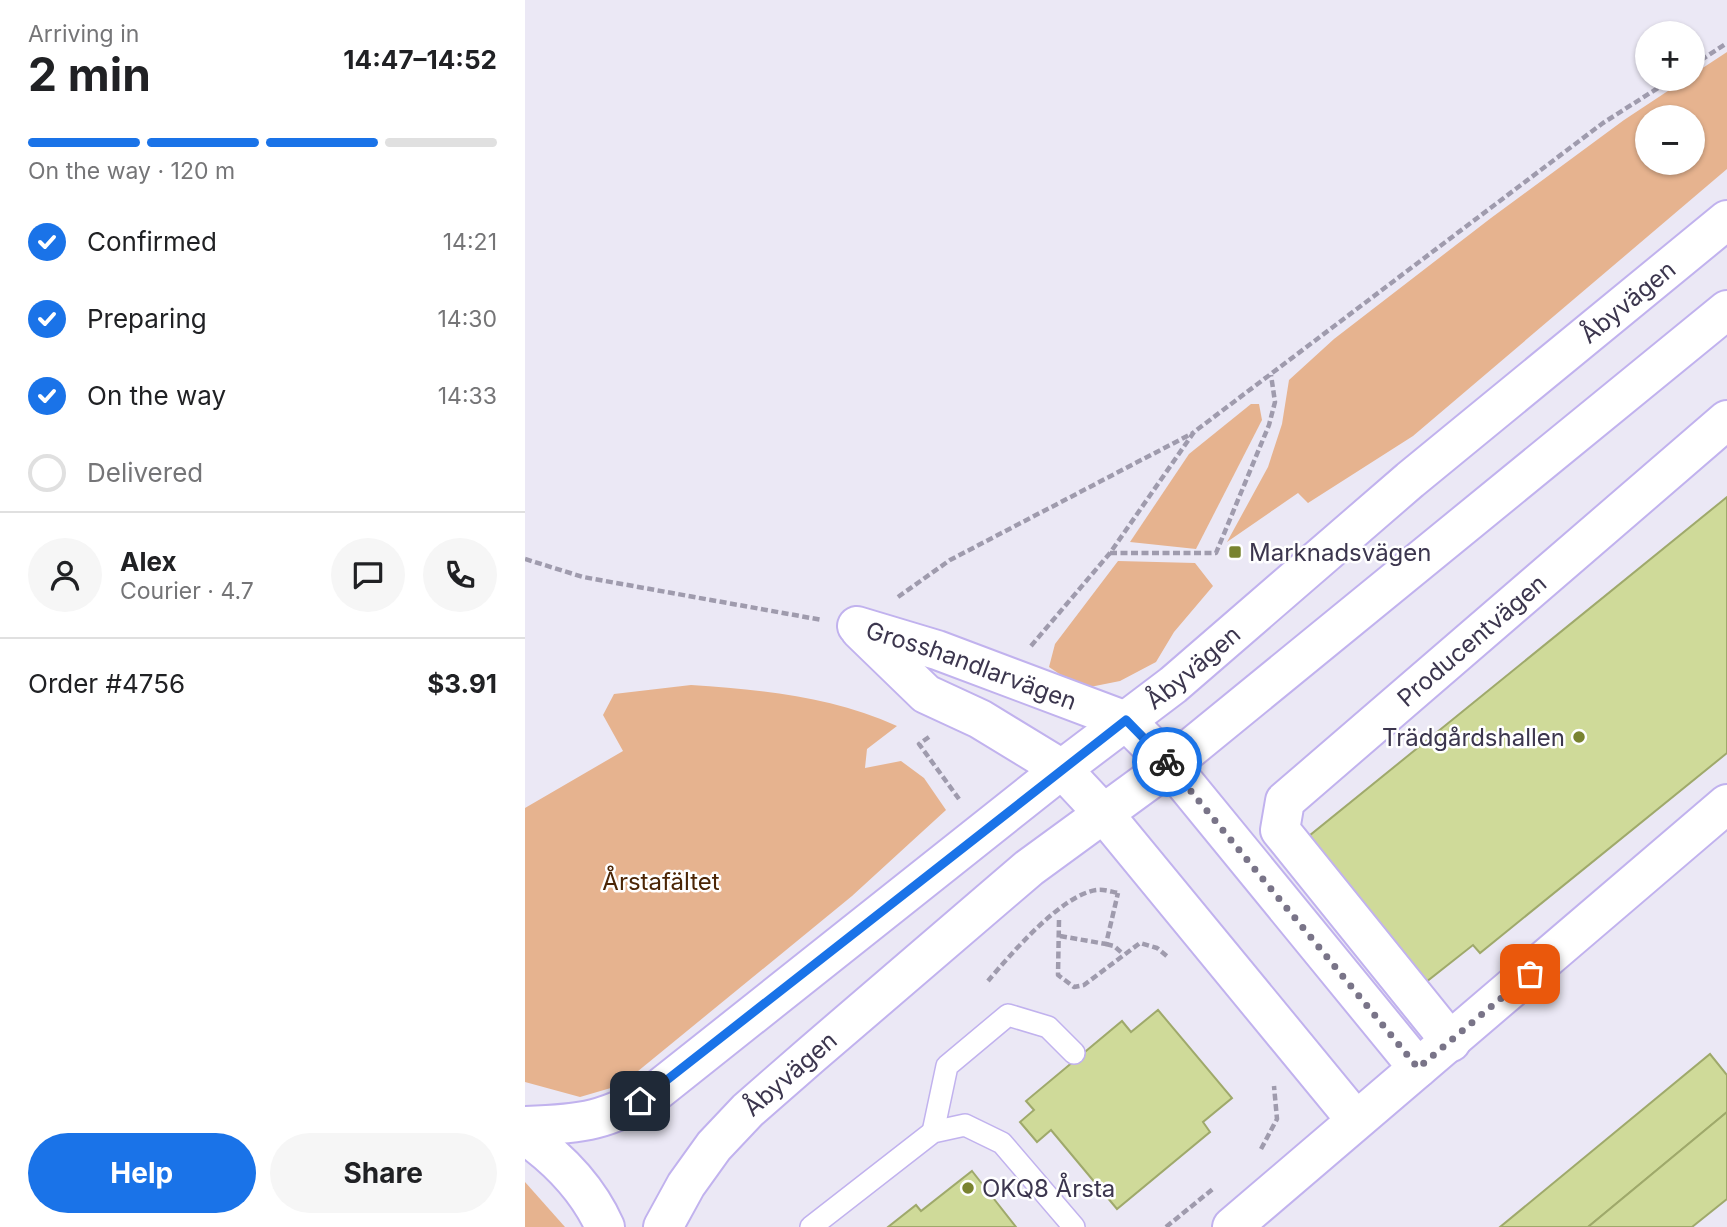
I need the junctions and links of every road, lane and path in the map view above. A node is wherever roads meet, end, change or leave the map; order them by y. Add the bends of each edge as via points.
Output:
1 (1727, 43) edge
2 (1705, 57) edge
3 (1653, 91) edge
4 (1727, 220) edge
5 (1727, 310) edge
6 (1271, 374) junction
7 (1727, 419) edge
8 (1194, 432) junction
9 (1110, 553) junction
10 (525, 559) edge
11 (857, 626) junction
12 (1024, 654) dead end
13 (1126, 720) junction
14 (919, 744) dead end
15 (1170, 765) junction
16 (1062, 769) junction
17 (959, 799) dead end
18 (1727, 804) edge
19 (1104, 814) junction
20 (1059, 920) dead end
21 (1060, 936) junction
22 (1105, 944) junction
23 (1122, 953) junction
24 (1174, 965) dead end
25 (988, 981) dead end
26 (1451, 1042) junction
27 (1074, 1053) dead end
28 (1418, 1068) junction
29 (1267, 1077) dead end
30 (1355, 1119) junction
31 (525, 1126) edge
32 (933, 1132) junction
33 (525, 1135) edge
34 (1251, 1157) dead end
35 (1219, 1183) dead end
36 (605, 1227) edge
37 (663, 1227) edge
38 (811, 1227) edge
39 (1074, 1227) edge
40 (1165, 1227) edge
41 (1232, 1227) edge

1 - 2 path
3 - 6 path via 1603,123
4 - 13 street, Åbyvägen
5 - 15 street, Åbyvägen
6 - 8 path
6 - 9 path via 1275,402 1269,425 1216,553
7 - 26 street, Producentvägen via 1285,801 1280,830
8 - 9 path
8 - 11 path via 950,559
9 - 12 path
10 - 11 path via 583,577
11 - 13 street, Grosshandlarvägen via 937,650
11 - 16 street, Grosshandlarvägen via 926,694 980,719
13 - 15 street, Grosshandlarvägen
13 - 16 street, Åbyvägen
14 - 17 path
15 - 19 street, Åbyvägen
15 - 28 street, Grosshandlarvägen
16 - 19 street, Grosshandlarvägen
16 - 31 street, Åbyvägen via 657,1090 622,1112 595,1121
18 - 26 street
19 - 30 street, Grosshandlarvägen
19 - 37 street, Åbyvägen via 1029,868 748,1110 686,1185
20 - 21 path
21 - 22 path
21 - 23 path via 1058,975 1074,986 1084,985
22 - 23 path
22 - 25 path via 1118,893 1098,889 1078,896 1019,943
23 - 24 path via 1140,943 1150,944
26 - 28 street
27 - 32 lane via 1048,1027 1008,1016 947,1066
28 - 30 street
29 - 34 path via 1275,1088 1277,1119 1262,1148
30 - 41 street
32 - 38 lane
32 - 39 lane via 965,1125 1002,1143
33 - 36 street via 574,1179
35 - 40 path

